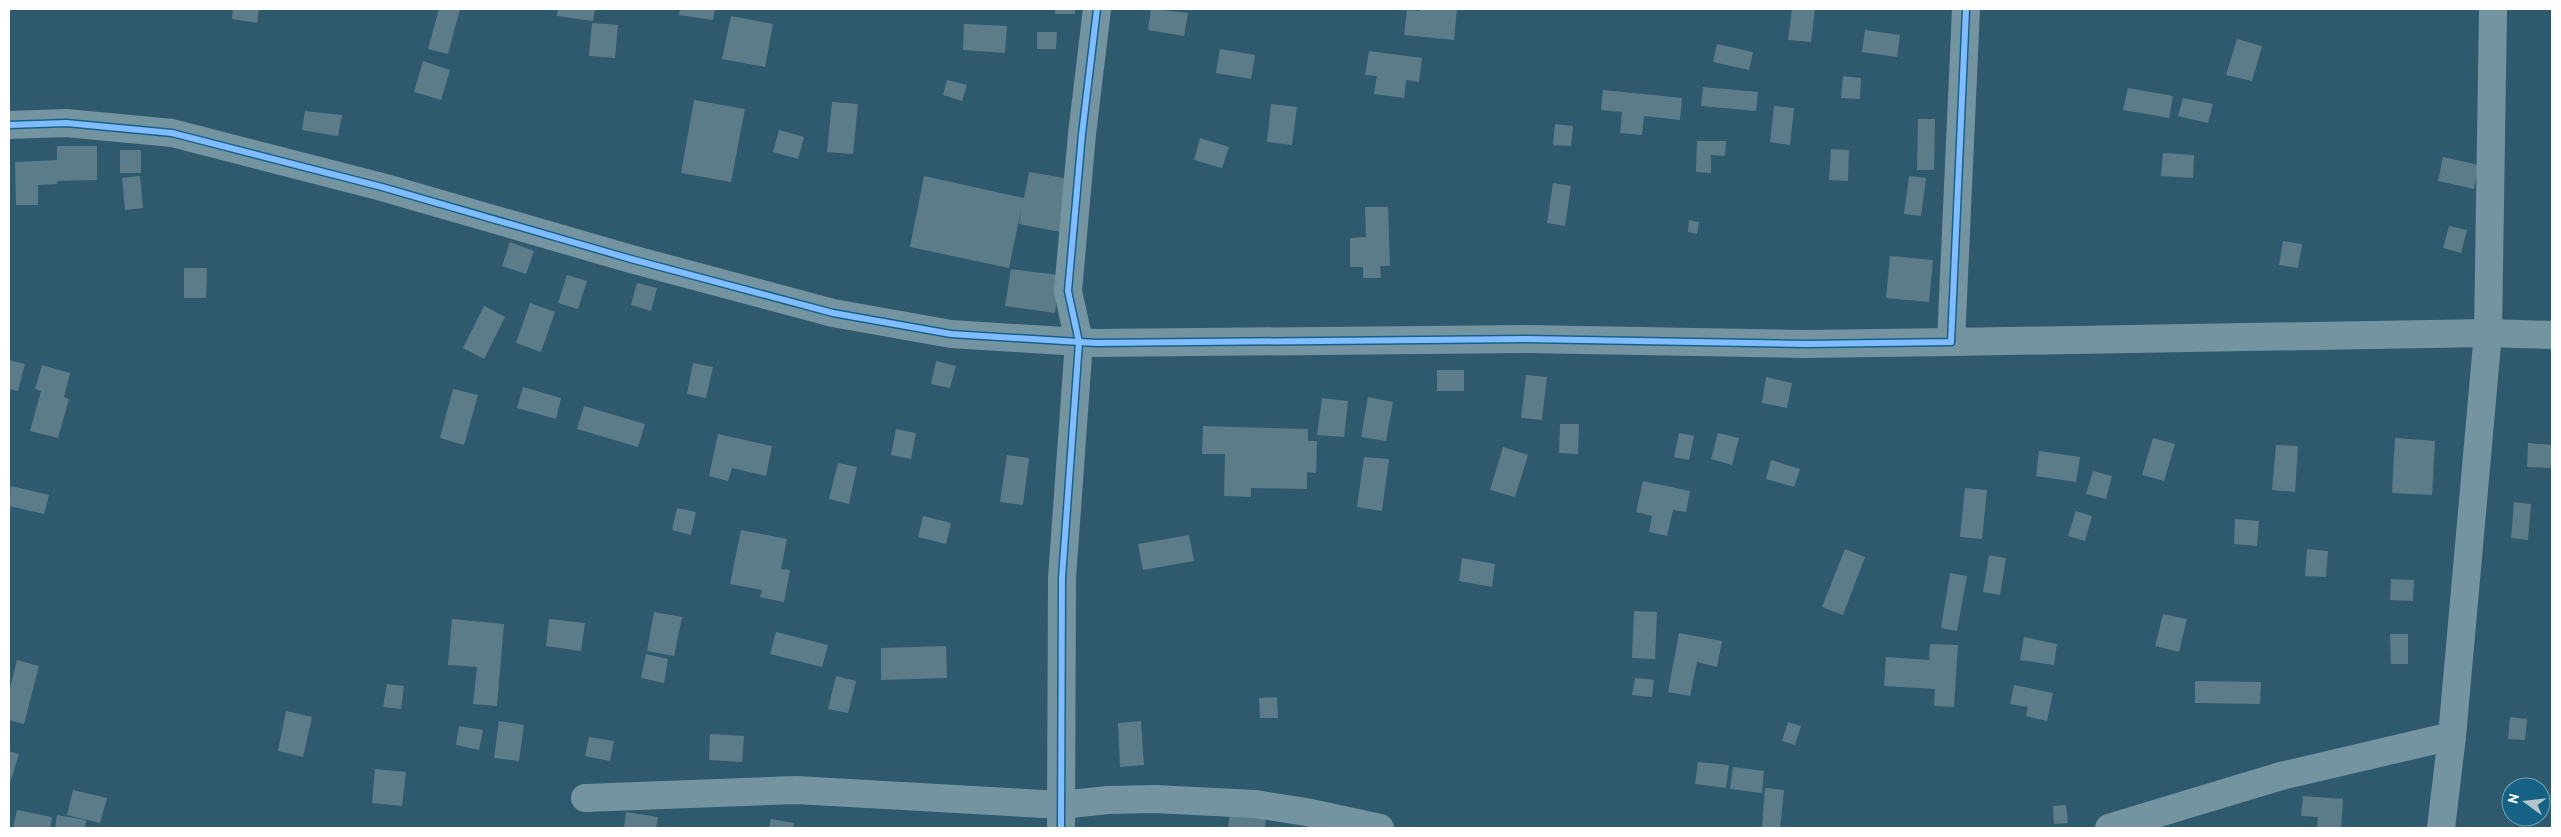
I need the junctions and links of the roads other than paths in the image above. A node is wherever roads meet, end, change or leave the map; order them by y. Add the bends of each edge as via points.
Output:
1 (1097, 9) edge
2 (1966, 9) edge
3 (2493, 9) edge
4 (9, 125) edge
5 (2488, 333) junction
6 (2552, 335) edge
7 (1079, 342) junction
8 (1951, 342) junction
9 (2452, 736) junction
10 (585, 798) dead end
11 (1061, 817) edge
12 (1380, 828) edge
13 (2109, 828) edge
14 (2441, 828) edge

1 - 7 street via 1068,291
2 - 8 street
3 - 5 street
4 - 7 street via 66,123 172,133 382,187 833,313 951,334
5 - 6 street
5 - 8 street
5 - 9 street
7 - 8 street via 1526,339 1805,344
7 - 11 street via 1062,578
9 - 13 street via 2281,776
9 - 14 street
10 - 11 street via 796,790
11 - 12 street via 1108,800 1154,799 1255,804

